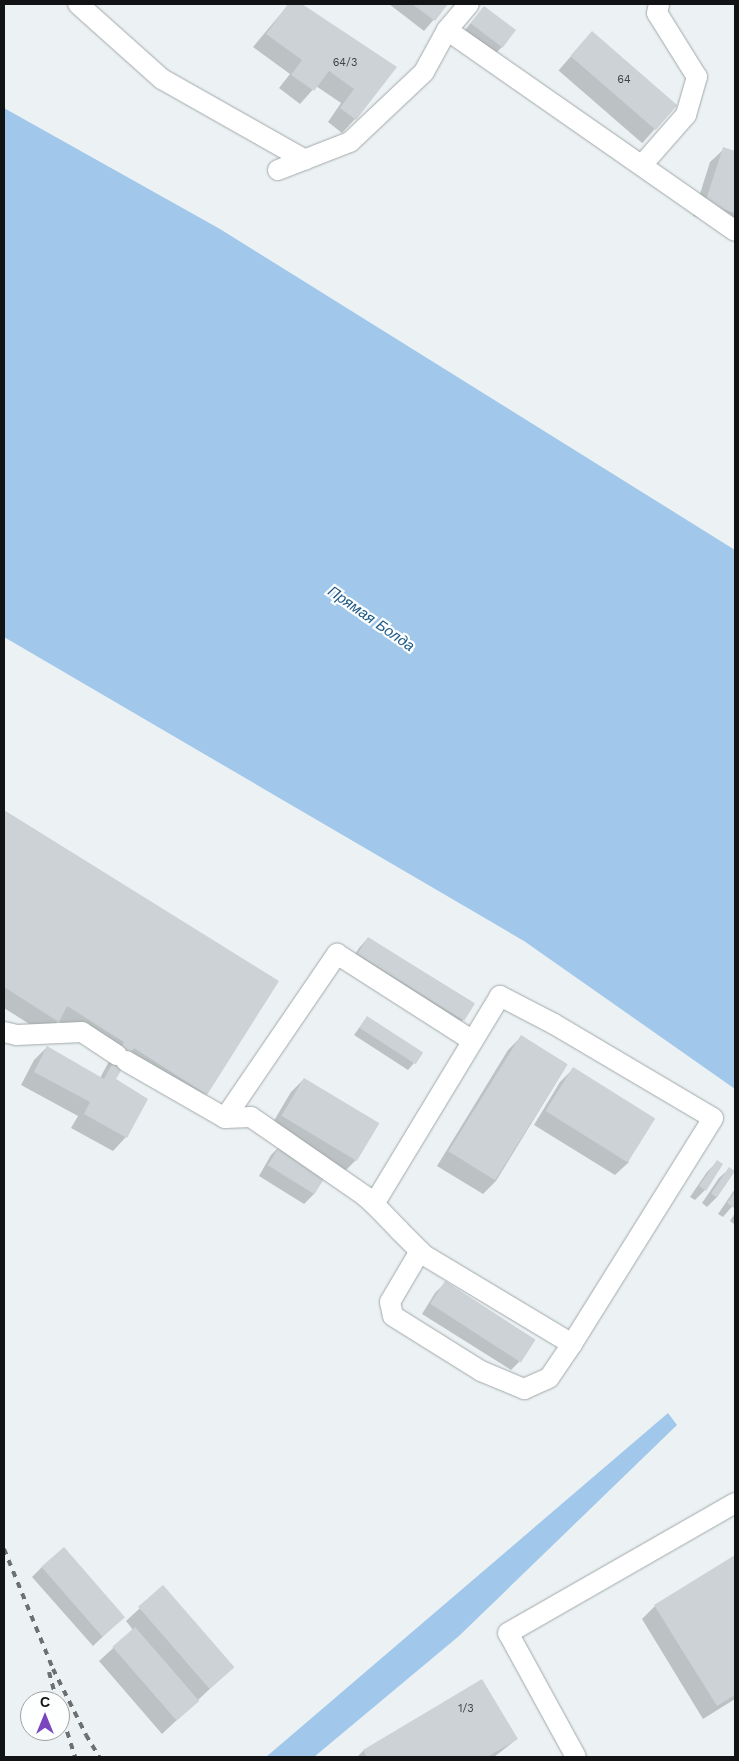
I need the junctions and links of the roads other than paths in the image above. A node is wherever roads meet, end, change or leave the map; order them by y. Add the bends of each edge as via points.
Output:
1 (78, 4) edge
2 (469, 4) edge
3 (660, 4) edge
4 (447, 30) junction
5 (305, 160) junction
6 (642, 165) junction
7 (278, 170) dead end
8 (735, 231) edge
9 (4, 1032) edge
10 (473, 1041) junction
11 (226, 1118) junction
12 (374, 1204) junction
13 (420, 1251) junction
14 (572, 1344) junction
15 (735, 1503) edge
16 (576, 1757) edge

1 - 5 street via 162,79
2 - 4 street
3 - 6 street via 657,13 698,77 686,114
4 - 5 street via 424,72 350,142
4 - 6 street
5 - 7 street
6 - 8 street
9 - 11 street via 17,1036 82,1032
10 - 11 street via 338,954
10 - 12 street
10 - 14 street via 500,996 554,1024 713,1118
11 - 12 street via 251,1117
12 - 13 street
13 - 14 street
13 - 14 street via 390,1302 393,1316 481,1371 524,1390 549,1378
15 - 16 street via 508,1633

